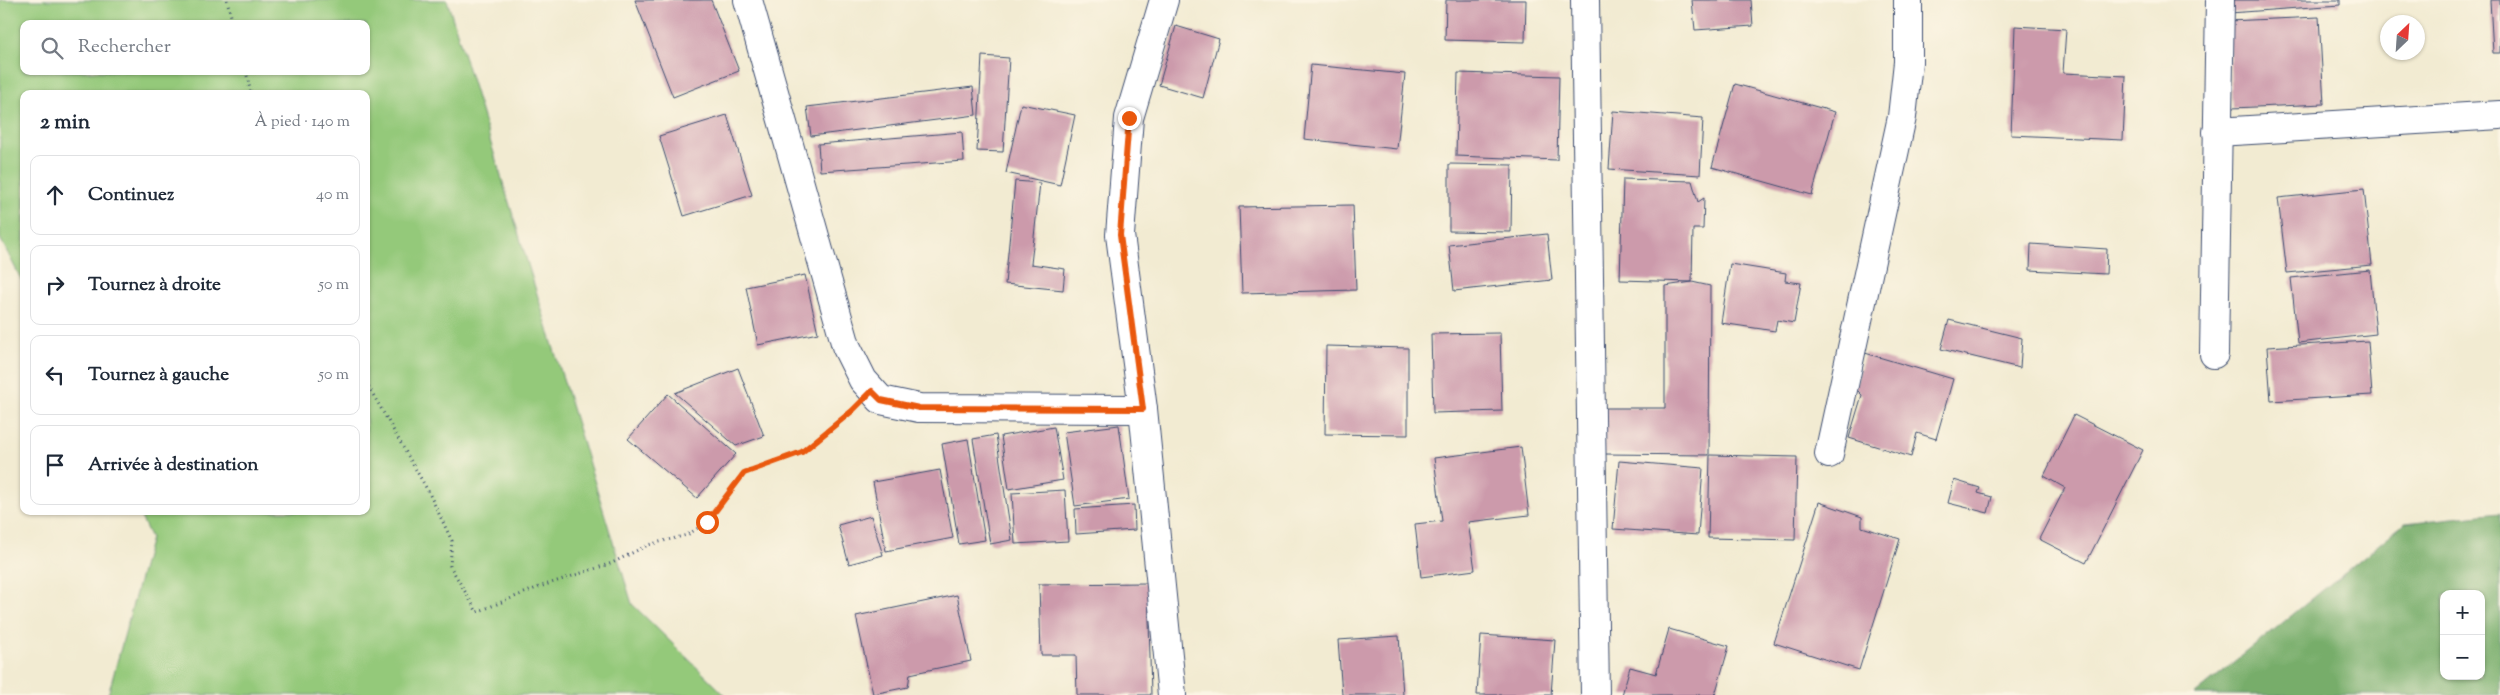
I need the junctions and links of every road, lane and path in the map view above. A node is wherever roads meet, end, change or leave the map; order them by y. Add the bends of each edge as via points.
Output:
1 (227, 0) edge
2 (748, 0) edge
3 (1164, 0) edge
4 (1585, 0) edge
5 (1908, 0) edge
6 (2220, 0) edge
7 (232, 20) edge
8 (247, 75) edge
9 (250, 90) edge
10 (2500, 114) edge
11 (2218, 132) junction
12 (2214, 354) dead end
13 (370, 389) edge
14 (872, 391) junction
15 (1143, 409) junction
16 (1829, 454) dead end
17 (1172, 695) edge
18 (1594, 695) edge

1 - 7 path
2 - 14 street via 846,346 862,380
3 - 15 street via 1129,118 1120,235
4 - 18 street
5 - 16 street via 1908,62 1902,117
6 - 11 street
8 - 9 path
10 - 11 street
11 - 12 street
13 - 14 path via 428,490 452,541 450,566 477,612 612,563 648,545 688,536 707,522 744,473 802,452
14 - 15 street via 881,400 919,408
15 - 17 street

